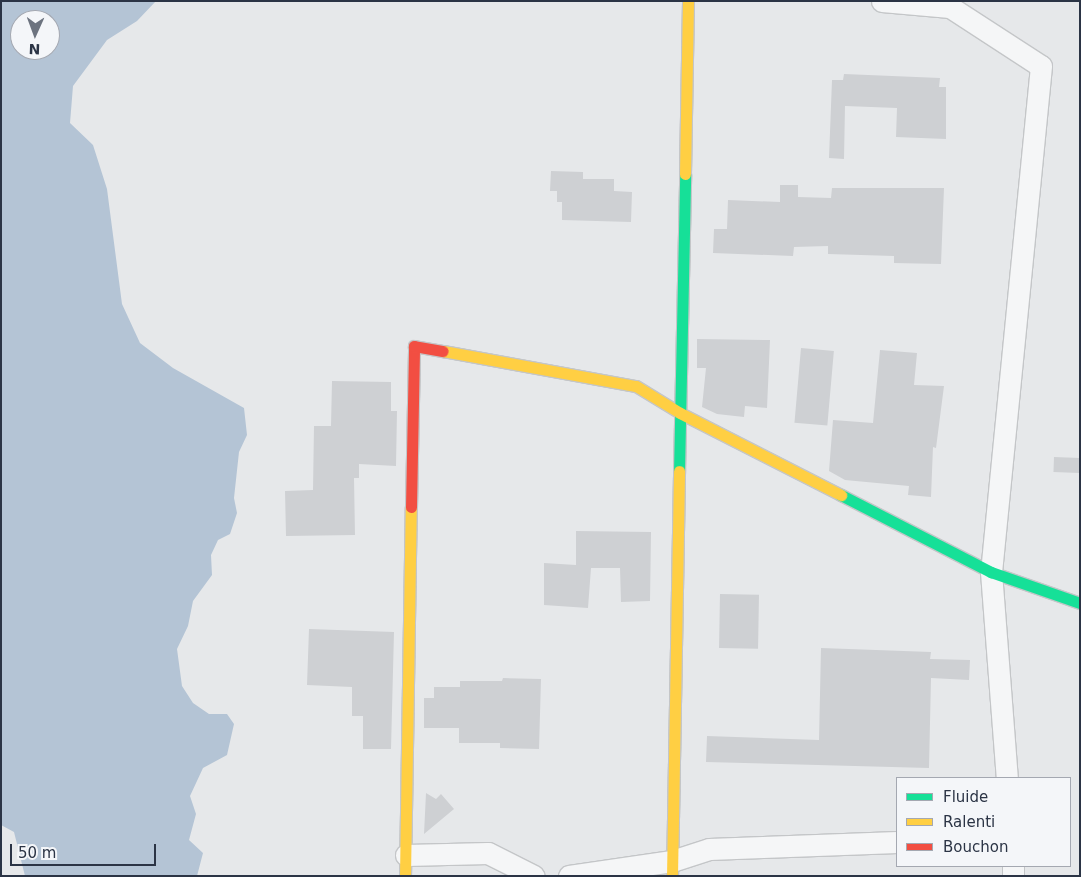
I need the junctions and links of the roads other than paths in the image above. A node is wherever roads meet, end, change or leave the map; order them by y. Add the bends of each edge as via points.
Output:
1 (688, 1) edge
2 (882, 1) edge
3 (949, 4) edge
4 (680, 413) junction
5 (991, 572) junction
6 (1080, 603) edge
7 (1007, 777) edge
8 (896, 842) edge
9 (405, 865) edge
10 (672, 868) edge
11 (534, 876) edge
12 (569, 876) edge

1 - 4 street
2 - 3 street
3 - 5 street via 1041,66
4 - 5 street
4 - 9 street via 636,386 414,346
4 - 10 street
5 - 6 street
5 - 7 street
8 - 10 street via 708,849
9 - 11 street via 488,853
10 - 12 street

